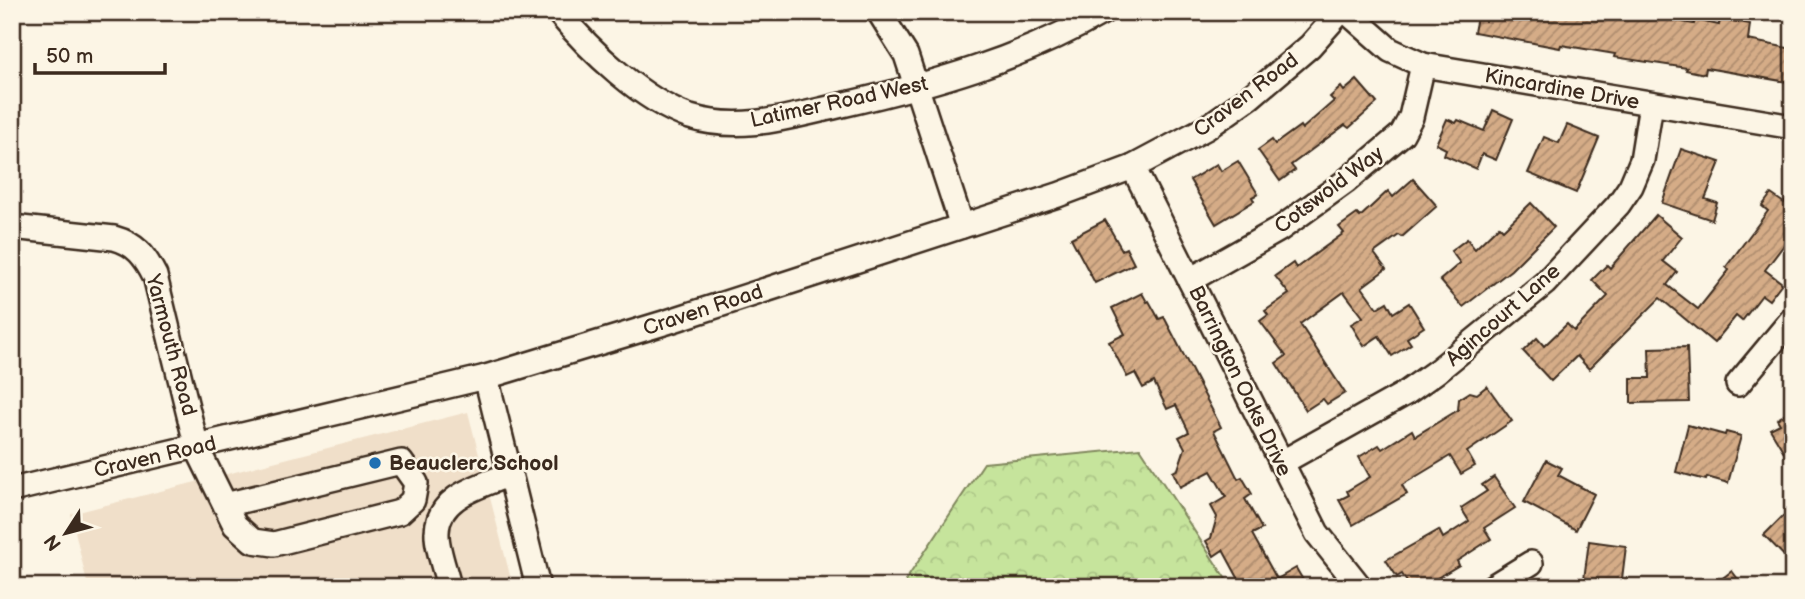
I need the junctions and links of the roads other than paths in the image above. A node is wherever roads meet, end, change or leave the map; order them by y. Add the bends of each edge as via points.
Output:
1 (558, 12) edge
2 (879, 12) edge
3 (1103, 12) edge
4 (1340, 12) edge
5 (1347, 12) edge
6 (1423, 65) junction
7 (918, 87) junction
8 (1651, 104) junction
9 (1793, 127) edge
10 (1133, 167) junction
11 (962, 226) junction
12 (12, 227) edge
13 (1190, 280) junction
14 (1793, 318) edge
15 (486, 377) junction
16 (1738, 384) dead end
17 (197, 448) junction
18 (1281, 463) junction
19 (510, 474) junction
20 (12, 490) edge
21 (225, 505) junction
22 (1531, 563) dead end
23 (449, 587) edge
24 (538, 587) edge
25 (1360, 587) edge
26 (1492, 587) edge

1 - 7 street, Latimer Road West via 640,90 664,107 692,118 760,124
2 - 7 street via 906,55
3 - 7 street, Latimer Road West via 1015,56
4 - 10 street, Craven Road via 1310,46 1250,97 1206,128
5 - 6 street, Kincardine Drive via 1390,50
6 - 8 street, Kincardine Drive
6 - 13 street, Cotswold Way via 1411,117 1402,134 1280,229
7 - 11 street
8 - 9 street, Kincardine Drive
8 - 18 street, Agincourt Lane via 1642,160 1631,186 1545,283 1417,386
10 - 11 street, Craven Road
10 - 13 street, Barrington Oaks Drive
11 - 15 street, Craven Road
12 - 17 street, Yarmouth Road via 114,238 129,242 145,256 155,276
13 - 18 street, Barrington Oaks Drive
14 - 16 street
15 - 17 street, Craven Road
15 - 19 street
17 - 20 street, Craven Road
17 - 21 street, Yarmouth Road
18 - 25 street, Barrington Oaks Drive via 1317,533
19 - 23 street via 453,498 441,514 436,533
19 - 24 street
21 - 21 street, Yarmouth Road via 234,525 253,541 274,544 400,512 413,500 415,483 401,462
22 - 26 street

